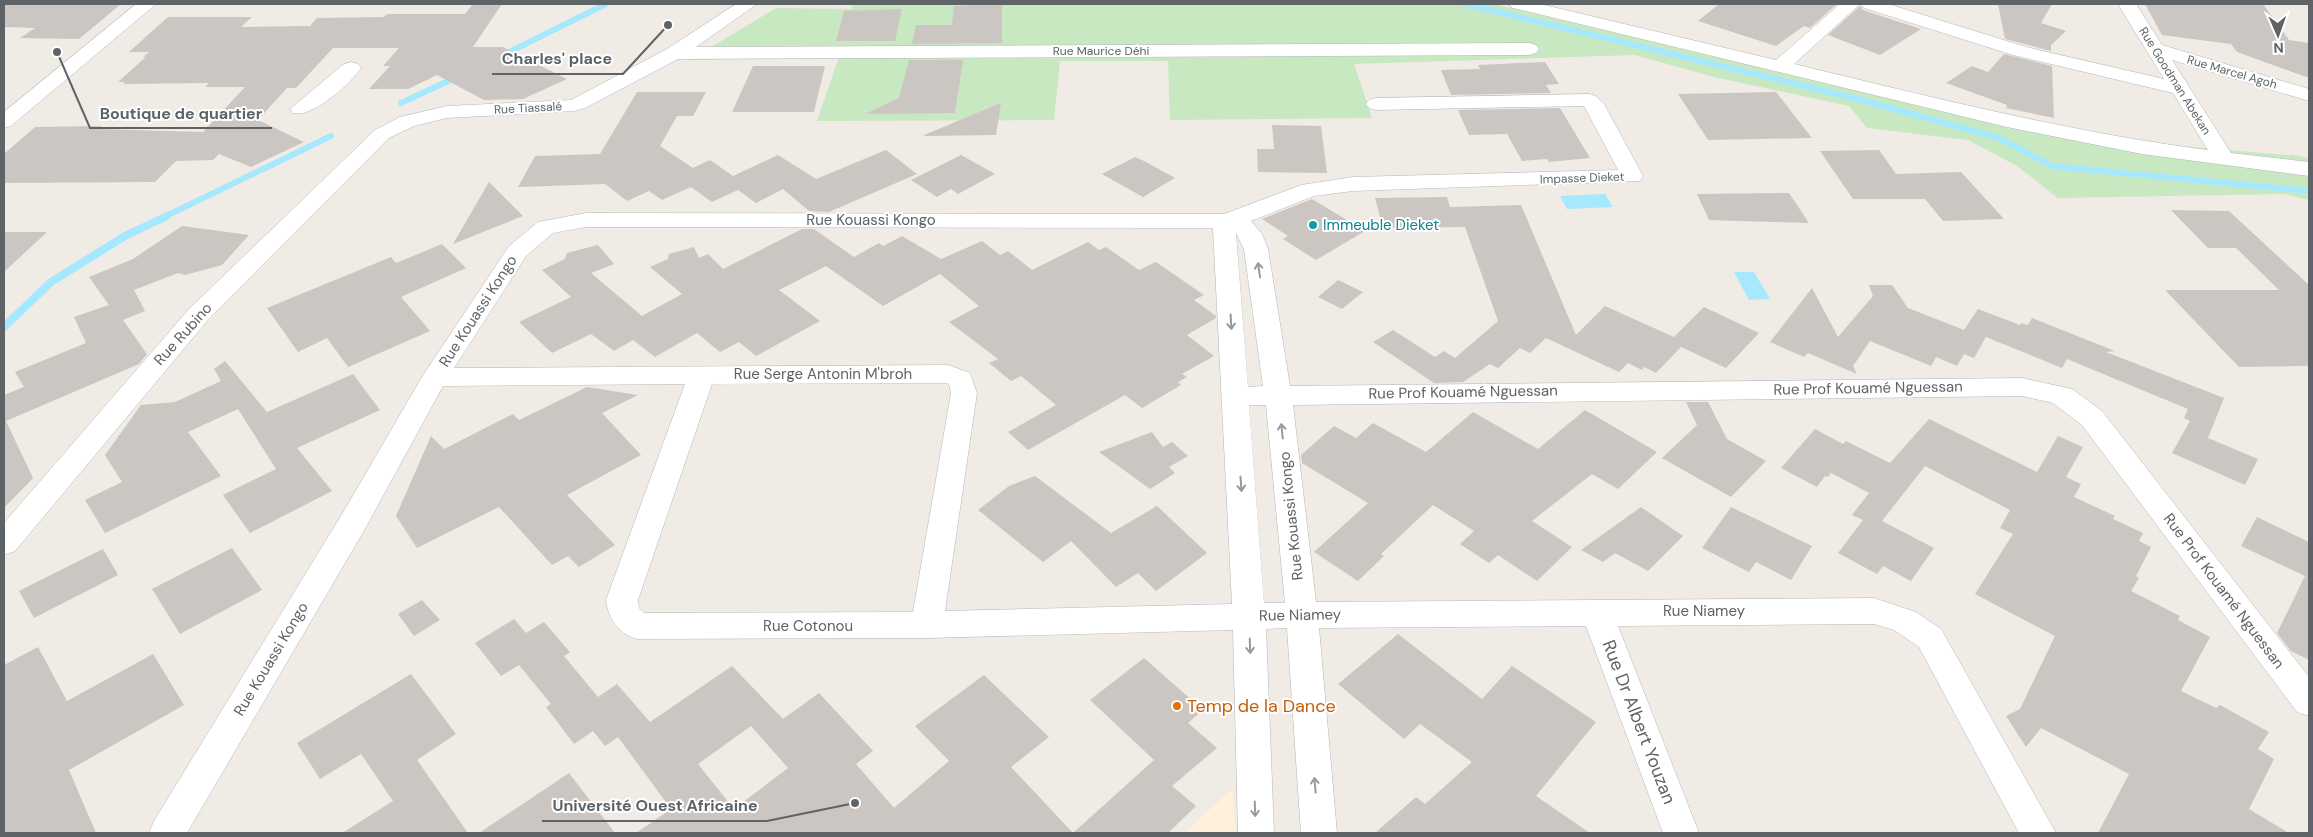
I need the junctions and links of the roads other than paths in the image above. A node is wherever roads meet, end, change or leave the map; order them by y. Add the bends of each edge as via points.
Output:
1 (147, 4) edge
2 (748, 4) edge
3 (1518, 4) edge
4 (1851, 4) edge
5 (1870, 4) edge
6 (2127, 4) edge
7 (2156, 49) junction
8 (1529, 50) dead end
9 (674, 53) junction
10 (1779, 67) junction
11 (351, 68) dead end
12 (2181, 89) junction
13 (2309, 95) edge
14 (1376, 104) dead end
15 (300, 109) dead end
16 (4, 122) edge
17 (377, 139) joint
18 (2224, 158) junction
19 (2309, 169) edge
20 (1230, 220) junction
21 (702, 375) junction
22 (435, 377) junction
23 (1278, 394) junction
24 (1235, 396) junction
25 (4, 543) edge
26 (1597, 612) junction
27 (1302, 615) junction
28 (1249, 616) junction
29 (927, 626) junction
30 (2309, 702) edge
31 (167, 833) edge
32 (1256, 833) edge
33 (1319, 833) edge
34 (1681, 833) edge
35 (2038, 833) edge

1 - 16 street
2 - 9 street, Rue Tiassalé
3 - 10 street
4 - 10 street
5 - 12 street via 2020,51
6 - 7 street, Rue Goodman Abekan
7 - 12 street, Rue Goodman Abekan
7 - 13 street, Rue Marcel Agoh
8 - 9 street, Rue Maurice Déhi
9 - 17 street, Rue Tiassalé via 578,104 428,115 407,121
10 - 18 street via 2007,122 2142,148
11 - 15 street via 318,98
12 - 18 street, Rue Goodman Abekan
14 - 20 street, Impasse Dieket via 1589,100 1632,176 1353,184 1309,190
17 - 25 street, Rue Rubino via 198,315
18 - 19 street
20 - 22 street, Rue Kouassi Kongo via 586,220 546,227 517,251
23 -> 20 street, Rue Kouassi Kongo via 1256,250 1250,234
20 -> 24 street
21 - 22 street, Rue Serge Antonin M'broh
21 - 29 street, Rue Serge Antonin M'broh via 948,374 961,379 964,392
21 - 29 street, Rue Cotonou via 622,600 624,614 637,626
22 - 31 street, Rue Kouassi Kongo
23 - 24 street, Rue Prof Kouamé Nguessan
27 -> 23 street, Rue Kouassi Kongo
23 - 30 street, Rue Prof Kouamé Nguessan via 2022,387 2062,396 2092,418
24 -> 28 street
26 - 27 street, Rue Niamey
26 - 34 street, Rue Dr Albert Youzan
26 - 35 street, Rue Niamey via 1874,611 1905,621 1930,638
27 - 28 street, Rue Niamey
33 -> 27 street, Rue Kouassi Kongo
28 - 29 street, Rue Cotonou
28 -> 32 street

